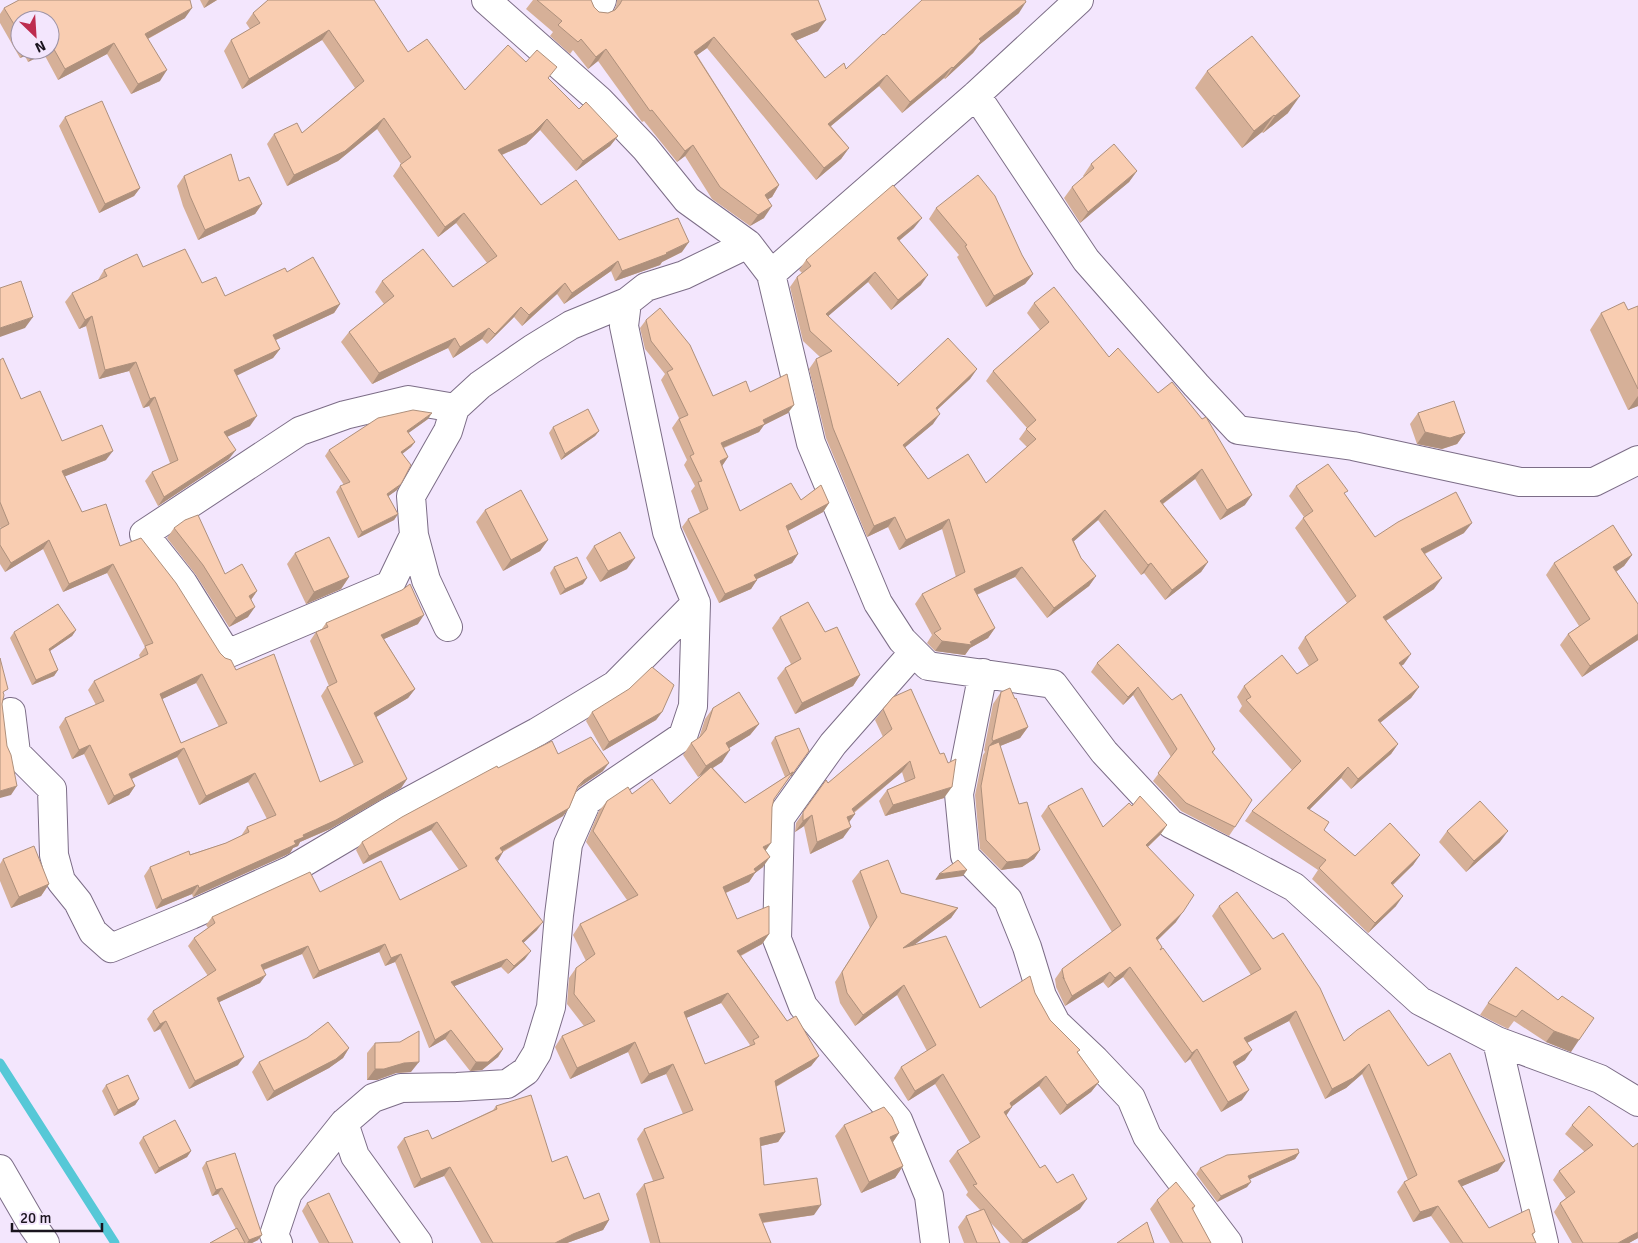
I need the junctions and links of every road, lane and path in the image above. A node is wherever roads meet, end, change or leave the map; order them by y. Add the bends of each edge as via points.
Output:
1 (486, 0) edge
2 (1079, 0) edge
3 (976, 95) junction
4 (748, 244) junction
5 (771, 274) junction
6 (627, 302) junction
7 (455, 408) junction
8 (1638, 460) edge
9 (414, 536) junction
10 (696, 603) junction
11 (448, 626) dead end
12 (914, 652) junction
13 (983, 673) junction
14 (11, 712) dead end
15 (1497, 1041) junction
16 (1638, 1102) edge
17 (344, 1123) junction
18 (0, 1169) edge
19 (45, 1243) edge
20 (278, 1243) edge
21 (418, 1243) edge
22 (935, 1243) edge
23 (1228, 1243) edge
24 (1544, 1243) edge

1 - 4 street via 599,100 687,200
2 - 3 street
3 - 5 street
3 - 8 street via 1086,260 1238,430 1353,446 1520,482 1594,482
4 - 5 street
4 - 6 street via 684,276 646,287
5 - 12 street via 811,443 878,603 902,640
6 - 7 street via 571,325 532,349 480,385
6 - 10 street via 624,326 667,532
7 - 9 street via 448,432 412,496
7 - 9 street via 408,400 345,415 300,431 144,534 183,583 227,654 390,585
9 - 11 street via 426,580
10 - 14 street via 615,685 537,732 397,807 291,870 111,948 93,932 78,902 61,881 54,855 52,789 16,753
10 - 17 street via 693,706 683,736 587,801 568,844 551,1007 537,1053 526,1071 507,1084 401,1088 373,1098
12 - 13 street via 928,666
12 - 22 street via 833,744 780,818 777,939 804,1006 898,1120 929,1196
13 - 15 street via 1053,684 1104,752 1171,824 1294,887 1420,1001
13 - 23 street via 959,794 965,856 1008,900 1042,996 1056,1023 1131,1098 1147,1136
15 - 16 street via 1600,1079
15 - 24 street
17 - 20 street via 288,1193 274,1235
17 - 21 street via 355,1156
18 - 19 street

